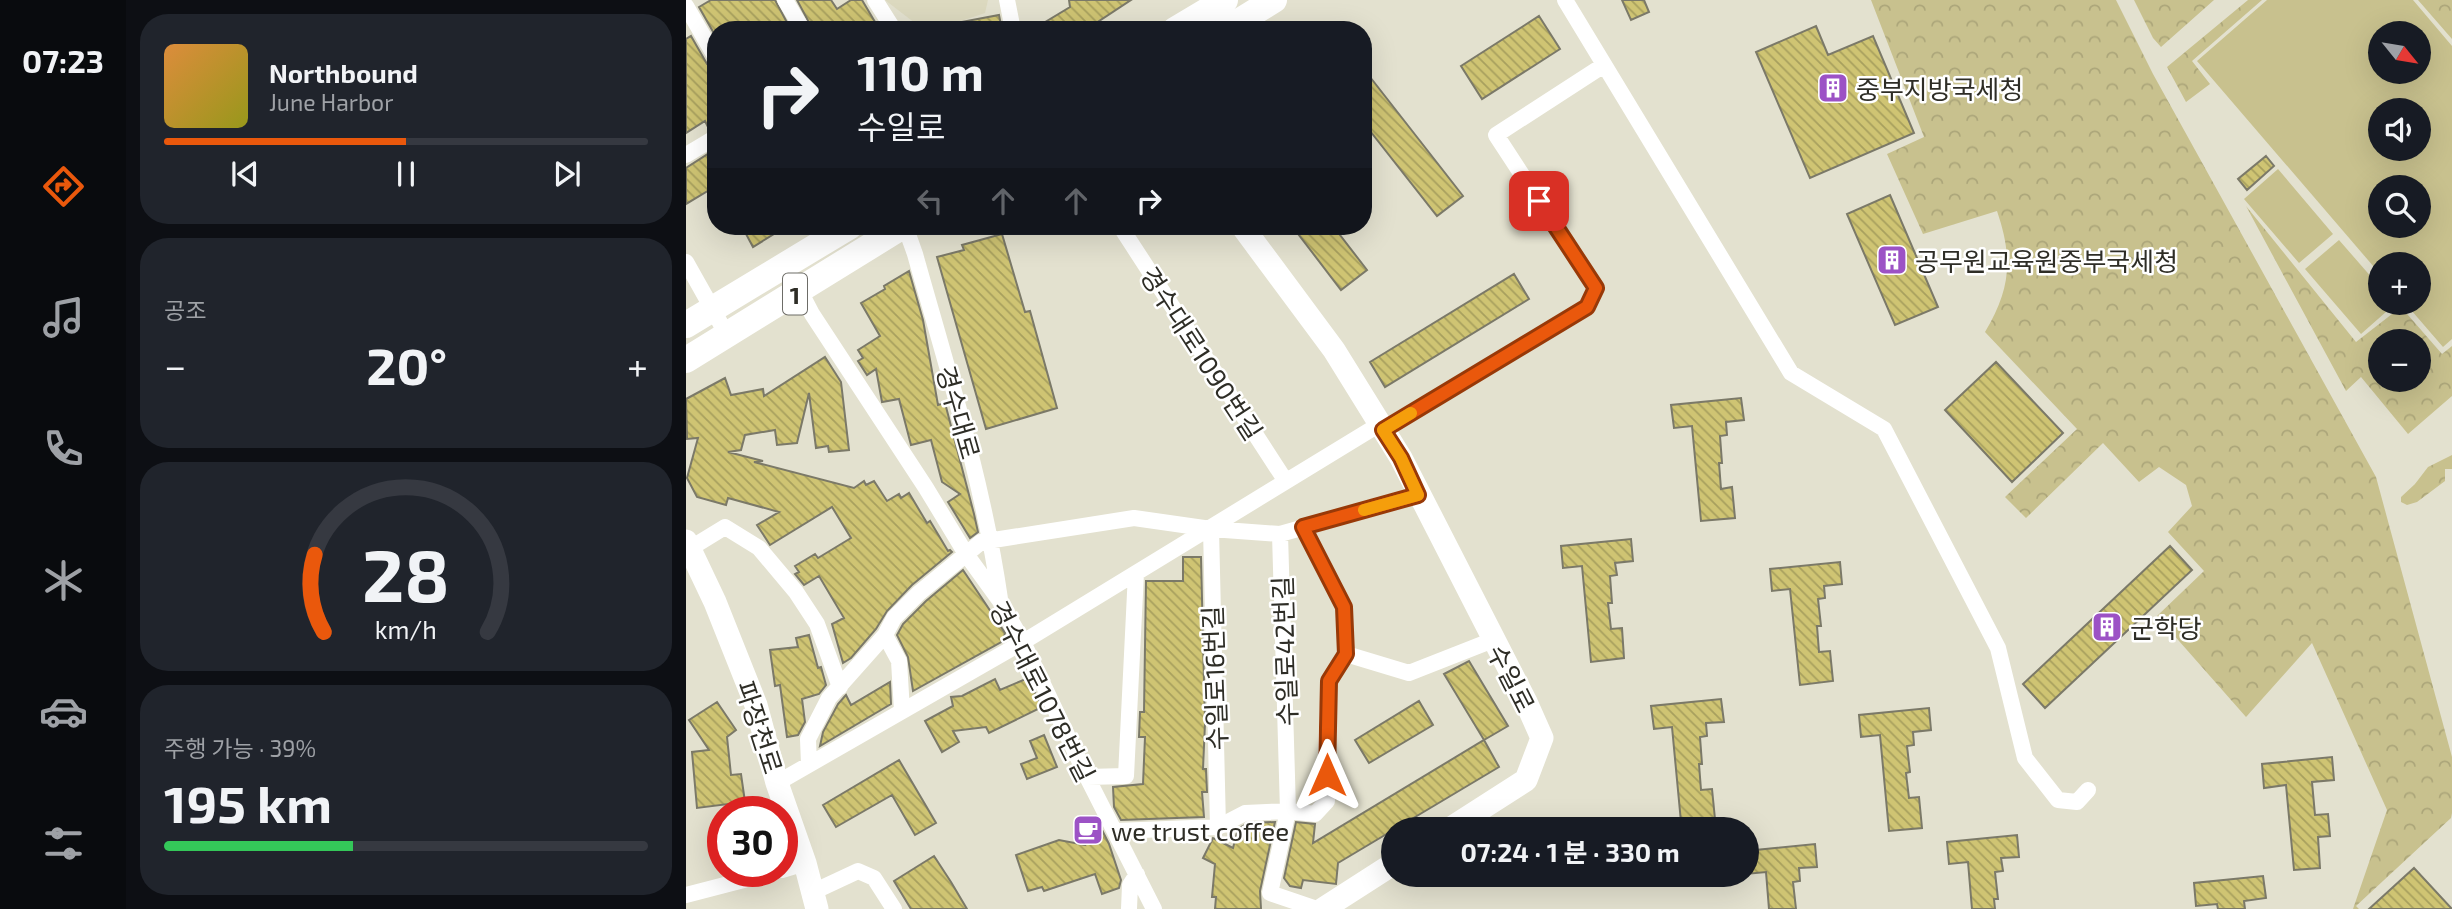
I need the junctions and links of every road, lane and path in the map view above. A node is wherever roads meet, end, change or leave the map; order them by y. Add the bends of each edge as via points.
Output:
1 (785, 0) edge
2 (875, 0) edge
3 (1007, 0) edge
4 (1225, 0) edge
5 (1274, 0) edge
6 (1565, 0) edge
7 (687, 2) edge
8 (798, 21) edge
9 (885, 21) edge
10 (1011, 21) edge
11 (1190, 21) edge
12 (1240, 21) edge
13 (707, 41) edge
14 (1604, 65) junction
15 (707, 142) edge
16 (686, 155) edge
17 (835, 235) edge
18 (889, 235) edge
19 (907, 235) edge
20 (1125, 235) edge
21 (1249, 235) edge
22 (686, 262) edge
23 (800, 290) junction
24 (713, 310) junction
25 (686, 325) edge
26 (727, 335) junction
27 (686, 360) edge
28 (1382, 427) junction
29 (1285, 480) junction
30 (1418, 495) junction
31 (1303, 527) junction
32 (1210, 529) junction
33 (1280, 534) junction
34 (991, 540) junction
35 (687, 547) edge
36 (966, 554) junction
37 (1136, 573) junction
38 (1000, 601) junction
39 (885, 635) junction
40 (1493, 640) junction
41 (1023, 642) junction
42 (1346, 654) junction
43 (840, 687) junction
44 (902, 711) junction
45 (809, 765) junction
46 (1087, 777) junction
47 (777, 783) junction
48 (2088, 790) dead end
49 (1288, 811) junction
50 (1468, 817) edge
51 (1218, 827) junction
52 (1115, 831) junction
53 (805, 863) junction
54 (798, 865) edge
55 (1381, 872) edge
56 (1137, 874) junction
57 (717, 887) edge
58 (686, 895) edge
59 (815, 901) edge
60 (894, 909) edge
61 (1129, 909) edge
62 (1154, 909) edge
63 (1317, 909) edge
64 (1322, 909) edge

1 - 8 street
2 - 9 street
3 - 10 street
4 - 11 main road
5 - 12 main road
6 - 14 street
7 - 13 street
14 - 28 street via 1496,135 1596,288 1587,307
14 - 48 street via 1791,373 1884,429 1998,648 2025,758 2057,800 2077,802
15 - 16 street
17 - 24 main road, 1
18 - 23 main road, 경수대로 / 1
19 - 34 street, 경수대로 via 979,482
20 - 29 street, 경수대로1090번길
21 - 28 street, 수일로 via 1334,350
22 - 24 street
23 - 26 main road, 경수대로 / 1
23 - 36 street, 경수대로1078번길
24 - 25 main road, 1
24 - 26 street
26 - 27 main road, 경수대로 / 1
28 - 29 street
28 - 30 street, 수일로
29 - 32 street
30 - 31 street
30 - 40 street, 수일로
31 - 33 street
31 - 42 street, 수일로42번길 via 1344,607
32 - 33 street
32 - 34 street via 1134,518
32 - 37 street
32 - 51 street, 수일로16번길
33 - 49 street, 수일로42번길
34 - 36 street
34 - 38 street, 경수대로
35 - 43 street, 파장천로 via 725,527 759,548 817,624
35 - 47 street, 파장천로 via 715,602 756,705
36 - 38 street, 경수대로1078번길
36 - 39 street via 919,593 894,618
37 - 41 street
37 - 46 street via 1126,776
38 - 41 street, 경수대로1078번길
39 - 43 street
39 - 44 street via 899,661
40 - 42 street via 1409,673
40 - 50 street, 수일로 via 1542,738 1526,780
41 - 44 street
41 - 46 street, 경수대로1078번길
42 - 49 street, 수일로42번길 via 1329,681 1327,801 1315,814
43 - 45 street via 829,698 808,739
44 - 45 street
45 - 47 street
46 - 52 street, 경수대로1078번길
47 - 53 street, 파장천로
49 - 51 street via 1245,813
49 - 63 street, 수일로42번길 via 1270,893
51 - 52 street
52 - 56 street, 경수대로1078번길
53 - 54 street
53 - 59 street, 파장천로
55 - 64 street
56 - 61 street via 1130,886
56 - 62 street, 경수대로1078번길
57 - 58 street
59 - 60 street via 858,871 874,878

